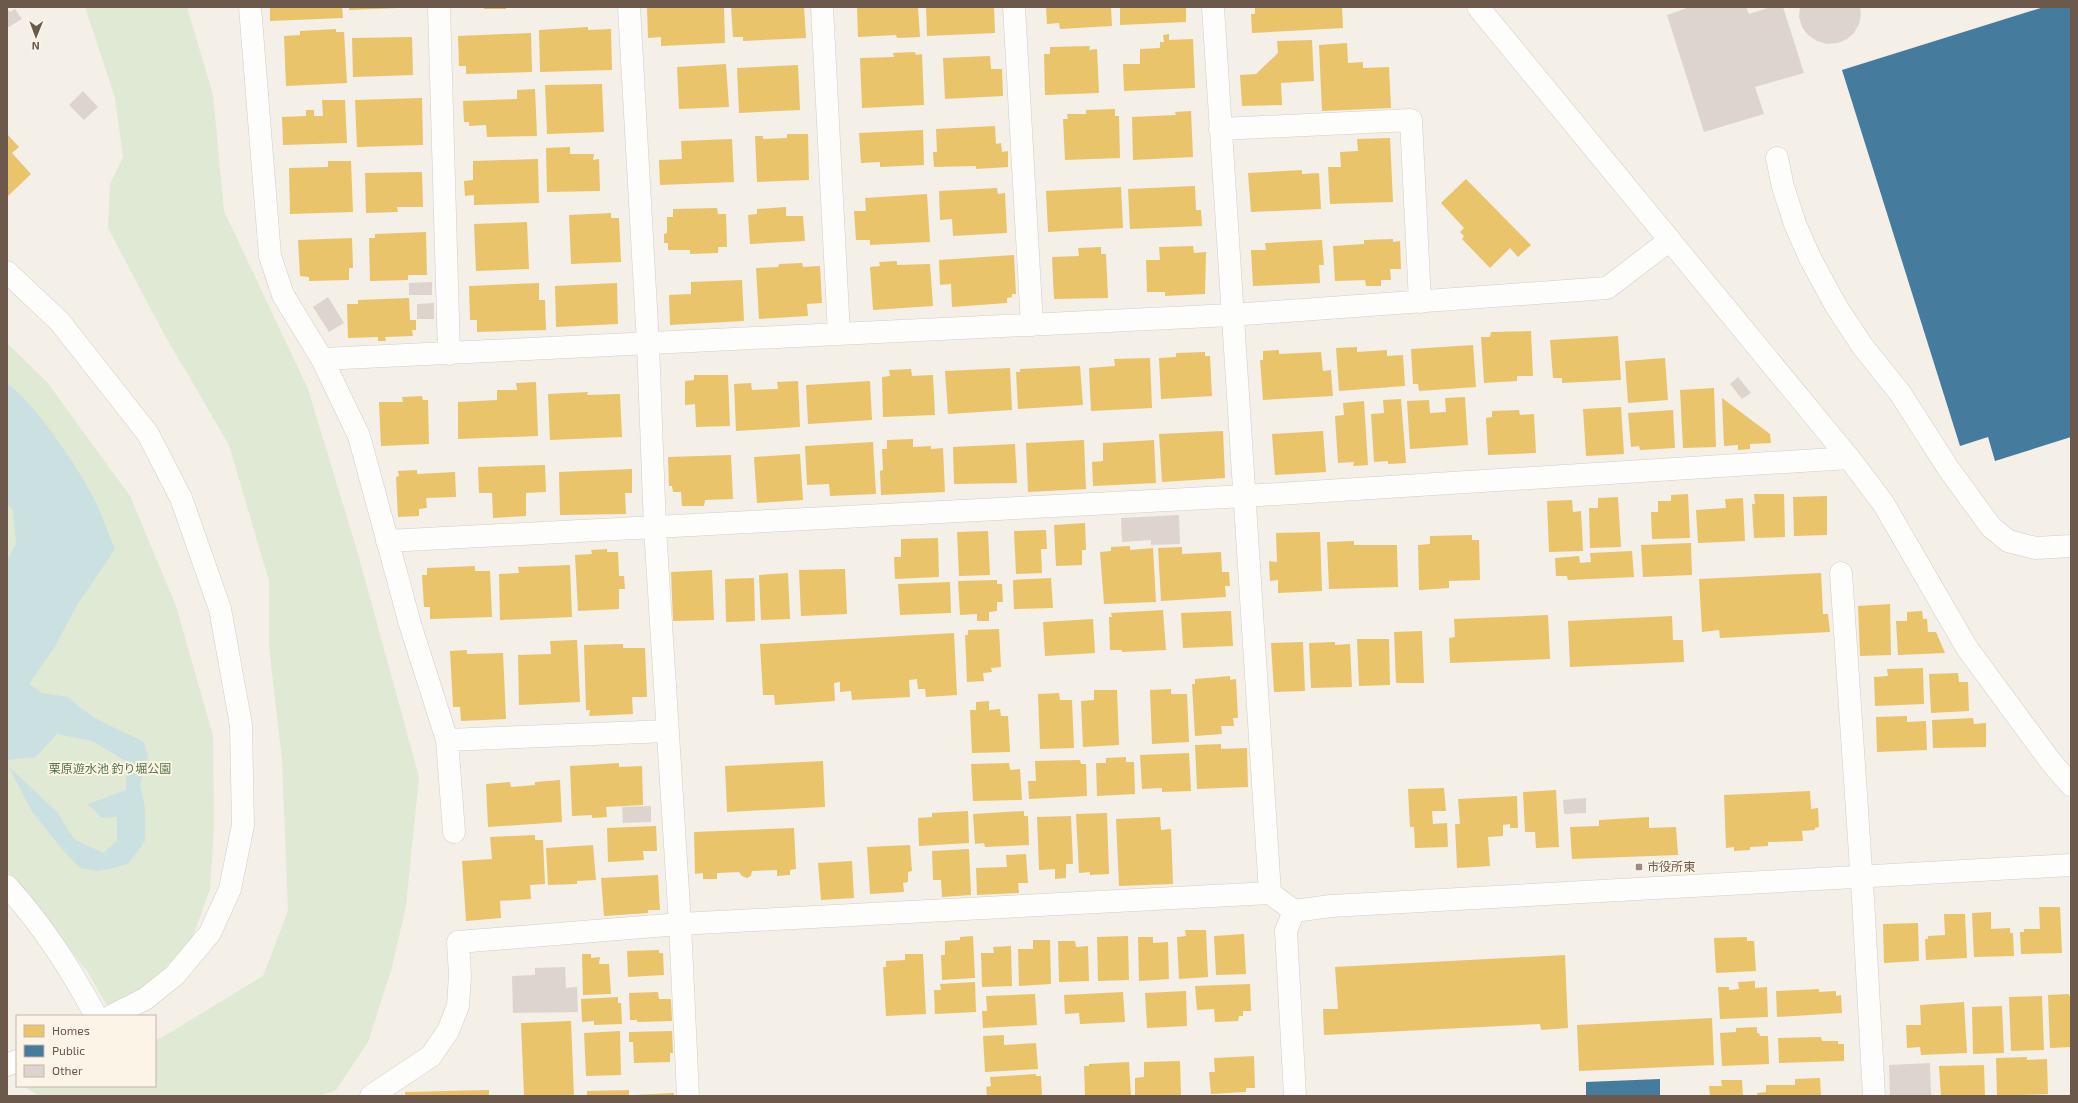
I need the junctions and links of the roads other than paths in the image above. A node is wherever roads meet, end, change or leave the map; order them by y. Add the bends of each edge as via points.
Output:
1 (250, 7) edge
2 (438, 7) edge
3 (629, 7) edge
4 (822, 7) edge
5 (1014, 7) edge
6 (1213, 7) edge
7 (1478, 7) edge
8 (1220, 129) junction
9 (1777, 158) dead end
10 (1670, 240) junction
11 (7, 272) edge
12 (1420, 302) junction
13 (1231, 315) junction
14 (1032, 325) junction
15 (839, 334) junction
16 (648, 344) junction
17 (449, 354) junction
18 (322, 359) junction
19 (1849, 458) junction
20 (1245, 496) junction
21 (655, 528) junction
22 (387, 541) junction
23 (2071, 546) edge
24 (1841, 573) dead end
25 (667, 731) junction
26 (447, 740) junction
27 (2071, 784) edge
28 (454, 832) dead end
29 (2071, 865) edge
30 (1862, 875) junction
31 (7, 886) edge
32 (1270, 893) junction
33 (1294, 911) junction
34 (680, 924) junction
35 (95, 1015) edge
36 (113, 1015) edge
37 (371, 1096) edge
38 (688, 1096) edge
39 (1295, 1096) edge
40 (1874, 1096) edge

1 - 18 street via 270,256 283,295
2 - 17 street
3 - 16 street
4 - 15 street
5 - 14 street
6 - 8 street
7 - 10 street
8 - 12 street via 1411,120
8 - 13 street
9 - 23 street via 1795,224 1836,306 1863,347 1900,393 1948,468 1991,527 2008,541 2036,548
10 - 12 street via 1607,288
10 - 19 street
11 - 36 street via 60,322 152,441 181,498 220,609 241,725 243,826 230,889 210,933 175,976 145,999
12 - 13 street
13 - 14 street
13 - 20 street
14 - 15 street
15 - 16 street
16 - 17 street
16 - 21 street
17 - 18 street
18 - 22 street via 359,436
19 - 20 street
19 - 27 street via 1883,503 1967,648 2051,762
20 - 21 street
20 - 32 street
21 - 22 street
21 - 25 street
22 - 26 street
24 - 30 street
25 - 26 street
25 - 34 street
26 - 28 street
29 - 30 street
30 - 33 street via 1331,906
30 - 40 street
31 - 35 street via 25,905 67,963
32 - 33 street
32 - 34 street
33 - 39 street via 1286,931
34 - 37 street via 458,942 458,1006 448,1031 431,1056
34 - 38 street

